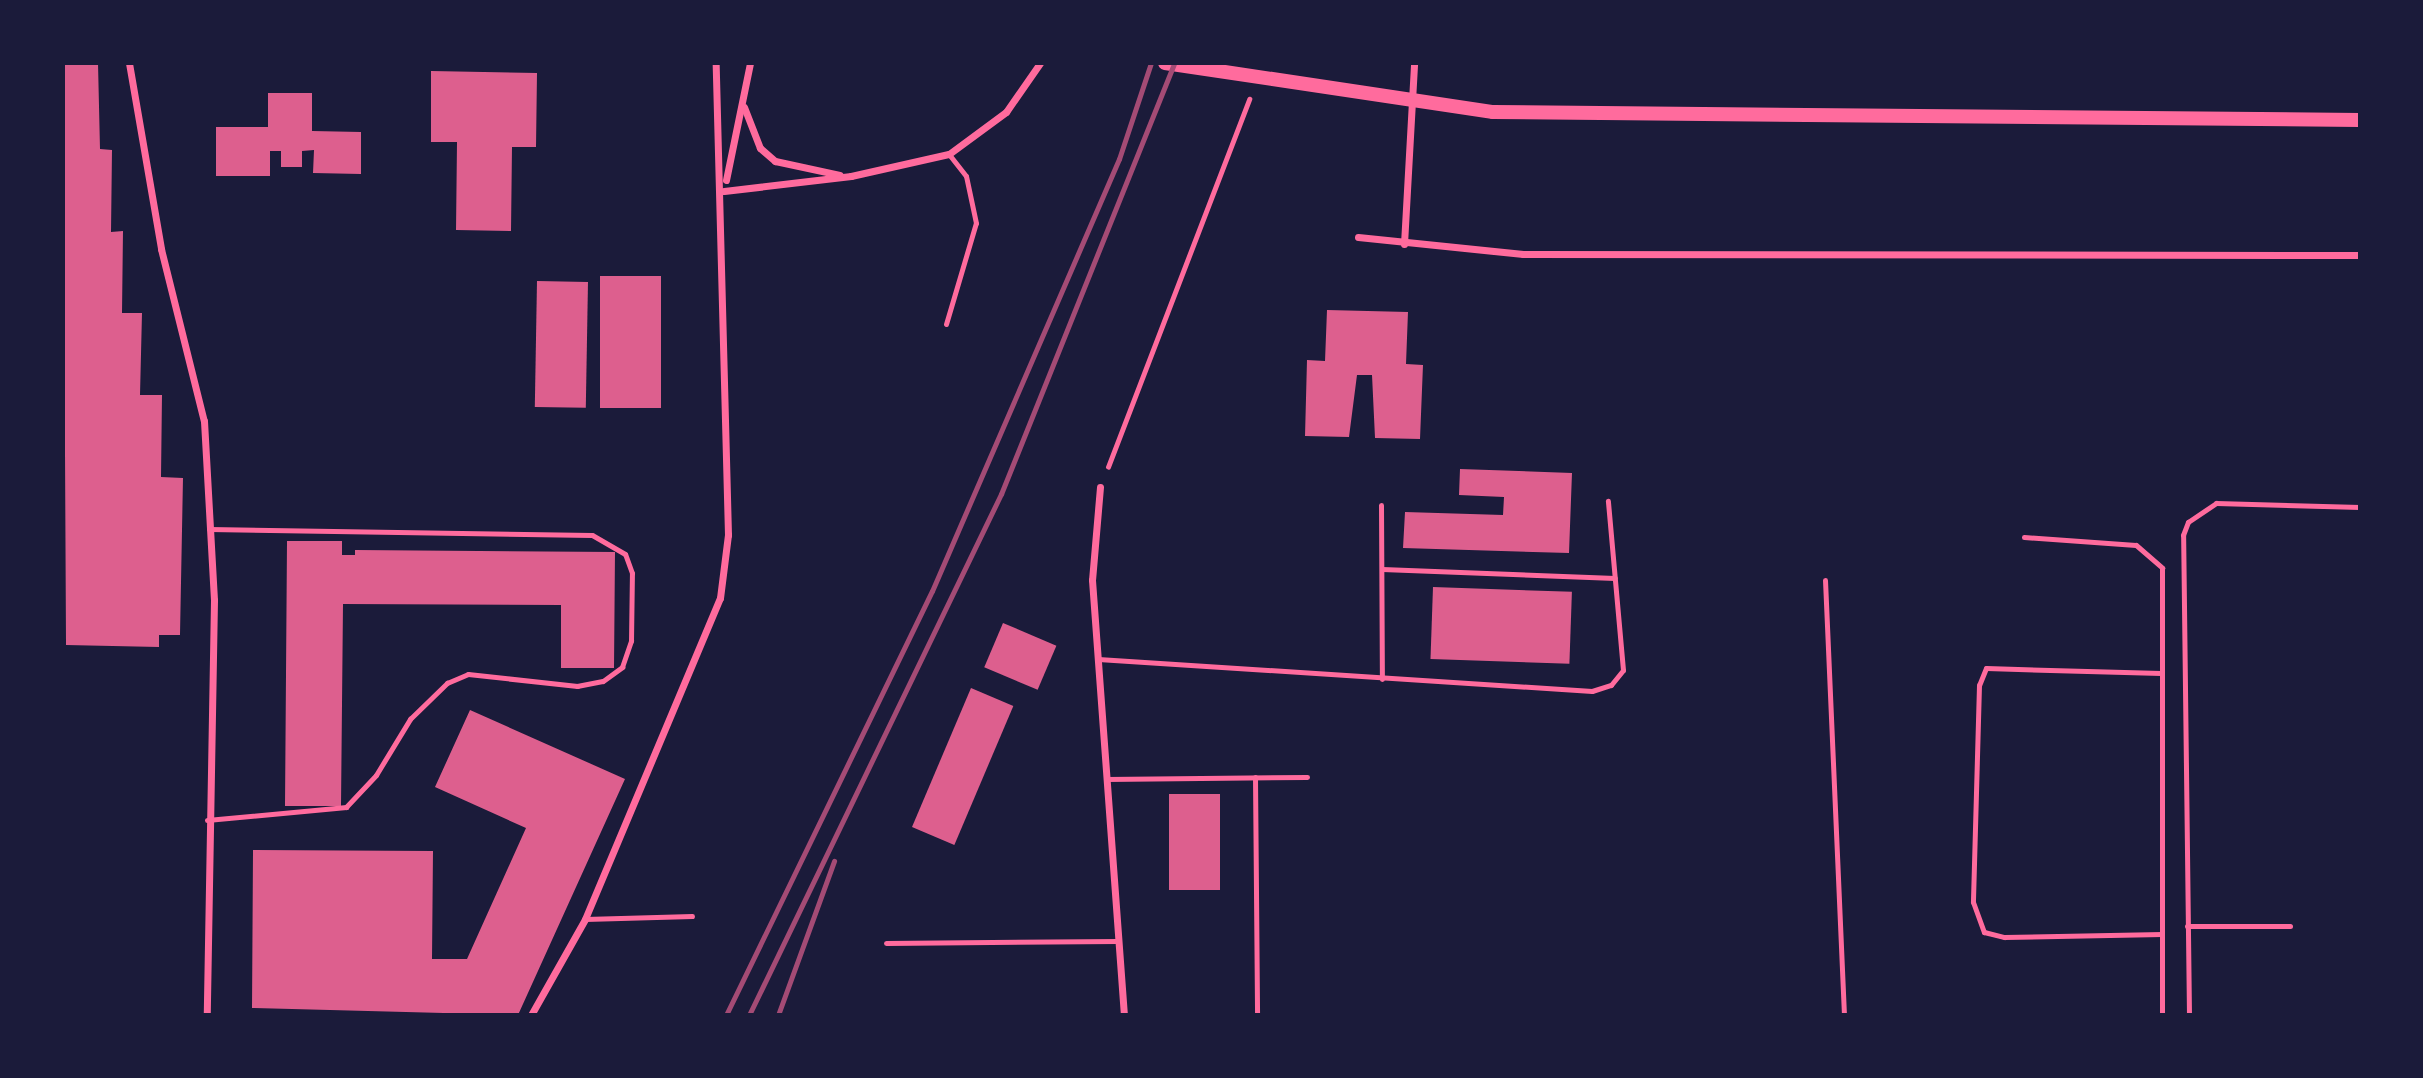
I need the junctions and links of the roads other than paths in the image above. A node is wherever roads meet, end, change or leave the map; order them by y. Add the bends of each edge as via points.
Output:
1 (130, 63) edge
2 (716, 63) edge
3 (750, 63) edge
4 (1040, 63) edge
5 (1165, 63) edge
6 (1414, 63) edge
7 (744, 107) junction
8 (2360, 120) edge
9 (948, 154) junction
10 (851, 176) junction
11 (724, 191) junction
12 (1358, 237) dead end
13 (1404, 244) junction
14 (2360, 255) edge
15 (946, 324) dead end
16 (1100, 487) road end
17 (1608, 502) dead end
18 (1381, 505) dead end
19 (2360, 508) edge
20 (209, 529) junction
21 (2024, 537) dead end
22 (1382, 569) junction
23 (1615, 578) junction
24 (1825, 580) dead end
25 (1098, 659) junction
26 (2161, 673) junction
27 (1382, 679) junction
28 (1255, 777) junction
29 (1307, 777) dead end
30 (1106, 779) junction
31 (206, 820) junction
32 (692, 916) dead end
33 (584, 919) junction
34 (2187, 926) junction
35 (2290, 926) dead end
36 (2162, 934) junction
37 (1118, 941) junction
38 (886, 943) dead end
39 (207, 1015) edge
40 (531, 1015) edge
41 (1124, 1015) edge
42 (1257, 1015) edge
43 (1844, 1015) edge
44 (2162, 1015) edge
45 (2189, 1015) edge

1 - 20 street via 161,249 202,406
2 - 11 street
3 - 7 street
4 - 9 street via 1006,112
5 - 8 main road via 1431,106 1612,115
6 - 13 street
7 - 10 street via 760,148 775,161 791,169
7 - 11 street
9 - 10 street
9 - 15 lane via 967,176 976,223
10 - 11 street
11 - 33 street via 728,536 720,598
12 - 13 street
13 - 14 street via 1523,254
16 - 25 street via 1093,567
17 - 23 lane
18 - 22 lane
19 - 34 lane via 2216,503 2188,522
20 - 31 street via 214,600
20 - 31 lane via 592,535 625,554 632,573 631,641 622,667 604,681 577,686 468,674 447,683 410,719 376,775 346,807
21 - 26 lane via 2149,550 2162,568
22 - 23 lane
22 - 27 lane
23 - 27 lane via 1623,670 1611,685 1566,692
24 - 43 lane
25 - 27 lane
25 - 30 street
26 - 36 lane
26 - 36 lane via 1986,668 1979,685 1973,902 1984,932 2004,937
28 - 29 lane
28 - 30 lane
28 - 42 lane
30 - 37 street
31 - 39 street
32 - 33 lane
33 - 40 street
34 - 35 lane
34 - 45 lane
36 - 44 lane
37 - 38 lane
37 - 41 street

